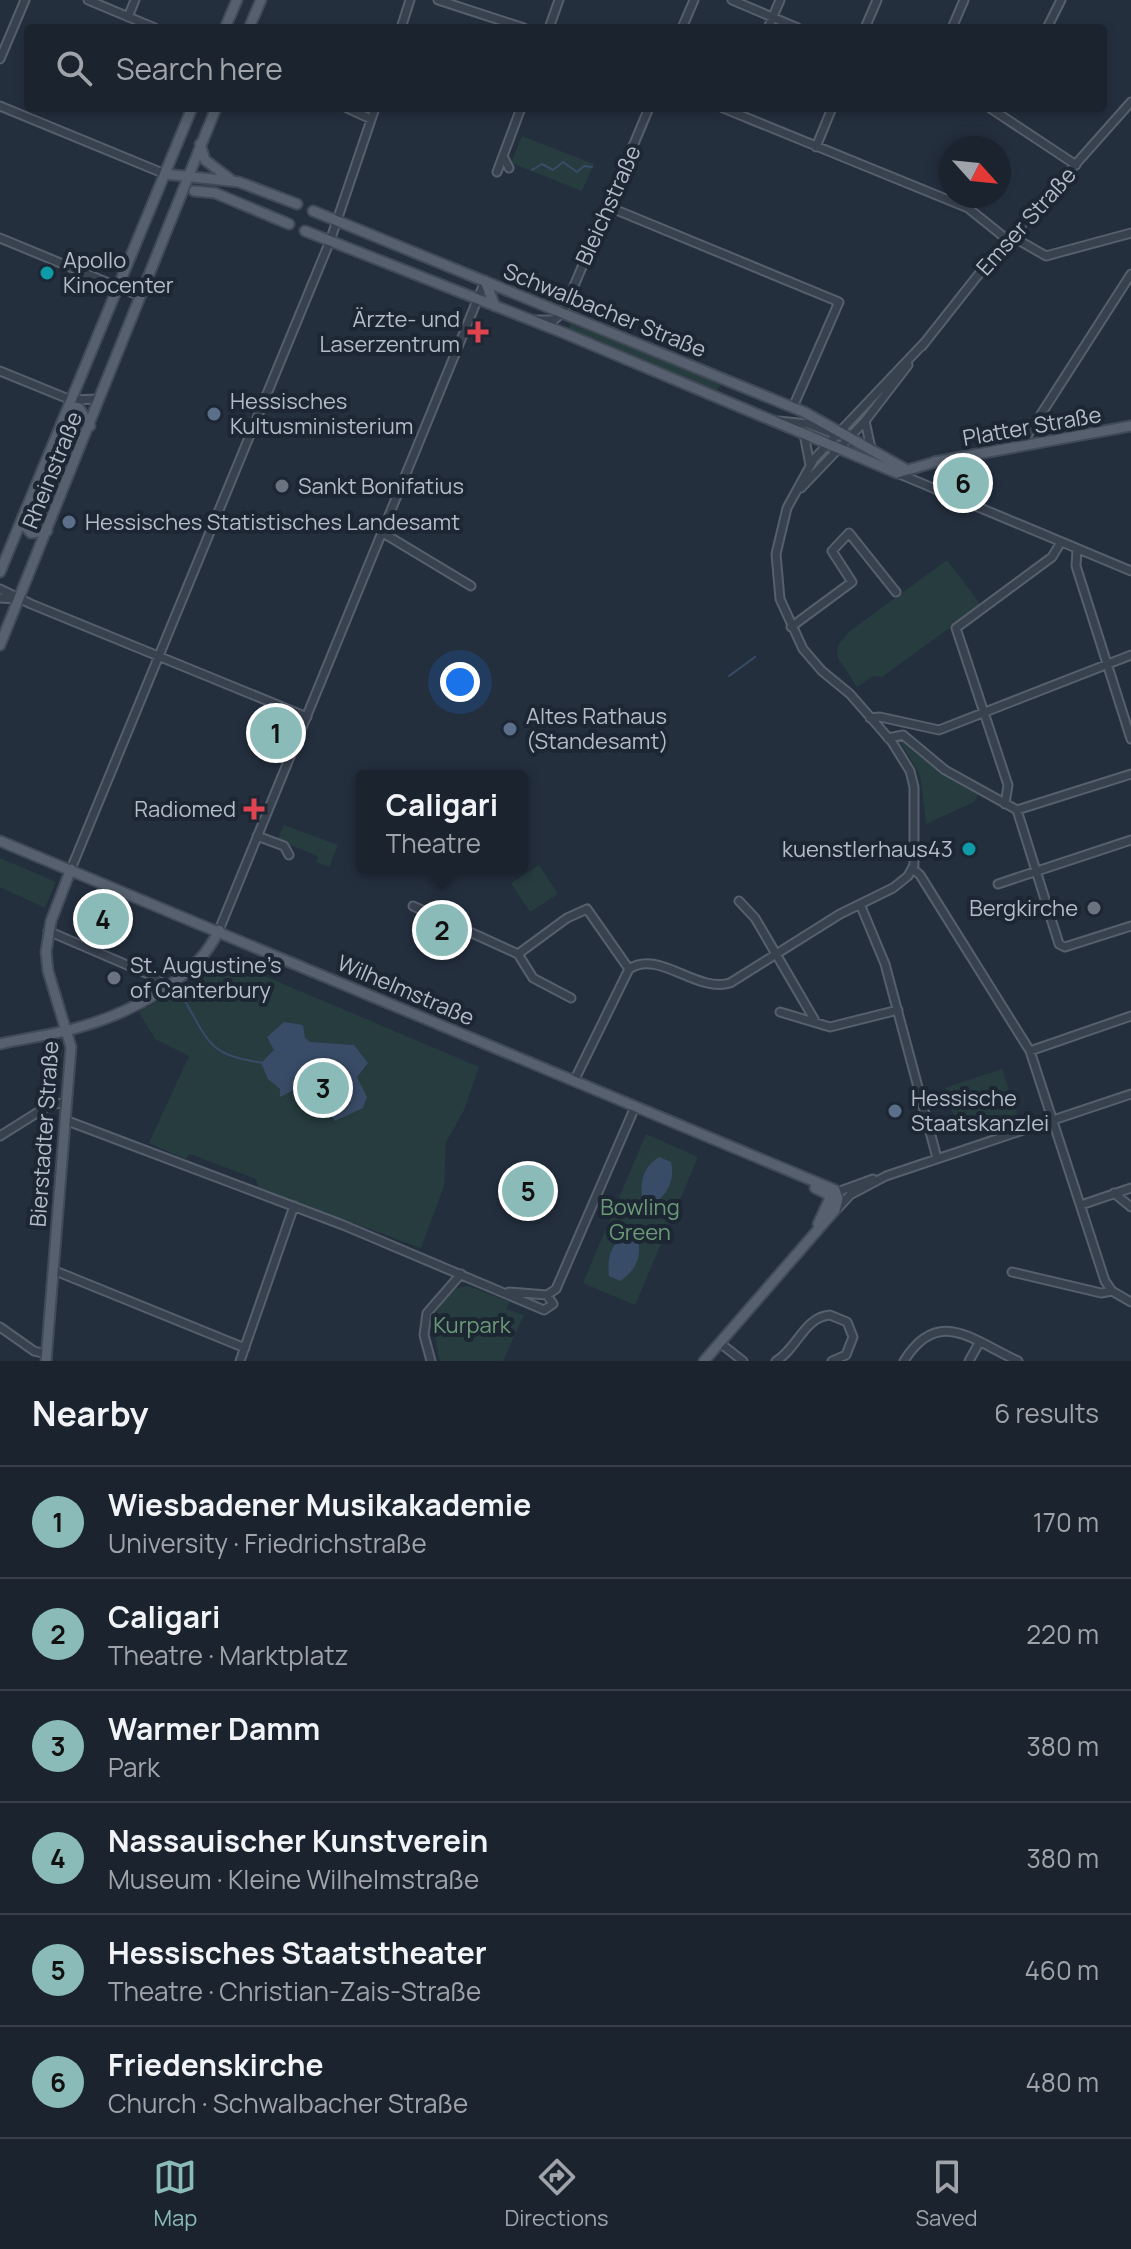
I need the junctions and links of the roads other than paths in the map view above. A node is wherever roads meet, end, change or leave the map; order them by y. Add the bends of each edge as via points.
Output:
1 (25, 0) edge
2 (88, 0) edge
3 (135, 0) edge
4 (237, 0) edge
5 (261, 0) edge
6 (410, 0) edge
7 (438, 0) edge
8 (559, 0) edge
9 (694, 0) edge
10 (732, 0) edge
11 (780, 0) edge
12 (877, 0) edge
13 (964, 0) edge
14 (1061, 0) edge
15 (128, 17) junction
16 (773, 17) junction
17 (145, 24) edge
18 (228, 24) edge
19 (251, 24) edge
20 (402, 24) edge
21 (512, 24) edge
22 (550, 24) edge
23 (684, 24) edge
24 (770, 24) edge
25 (789, 24) edge
26 (867, 24) edge
27 (954, 24) edge
28 (1049, 24) edge
29 (0, 59) edge
30 (1131, 102) edge
31 (0, 106) edge
32 (190, 112) edge
33 (214, 112) edge
34 (356, 112) edge
35 (374, 112) edge
36 (520, 112) edge
37 (647, 112) edge
38 (738, 112) edge
39 (830, 112) edge
40 (1006, 112) edge
41 (371, 119) junction
42 (200, 144) junction
43 (816, 147) junction
44 (503, 156) junction
45 (1076, 165) junction
46 (509, 168) dead end
47 (497, 172) dead end
48 (165, 174) junction
49 (187, 175) junction
50 (214, 178) junction
51 (233, 181) junction
52 (194, 191) junction
53 (297, 204) dead end
54 (177, 205) junction
55 (609, 207) junction
56 (313, 211) dead end
57 (338, 221) junction
58 (289, 224) dead end
59 (305, 231) dead end
60 (1131, 233) edge
61 (0, 238) edge
62 (1011, 239) junction
63 (330, 241) junction
64 (1131, 274) edge
65 (485, 281) junction
66 (118, 287) junction
67 (140, 296) junction
68 (477, 299) junction
69 (495, 306) junction
70 (563, 312) junction
71 (529, 319) junction
72 (925, 342) junction
73 (0, 371) edge
74 (711, 373) junction
75 (101, 398) junction
76 (721, 399) junction
77 (69, 405) junction
78 (793, 407) junction
79 (776, 420) junction
80 (865, 421) junction
81 (90, 426) junction
82 (1131, 426) edge
83 (803, 432) junction
84 (834, 436) junction
85 (851, 436) junction
86 (1020, 447) junction
87 (871, 448) junction
88 (839, 449) junction
89 (810, 466) junction
90 (902, 470) junction
91 (791, 499) junction
92 (21, 521) junction
93 (47, 531) junction
94 (383, 533) junction
95 (1061, 542) junction
96 (1077, 549) junction
97 (1131, 571) edge
98 (0, 572) edge
99 (471, 586) dead end
100 (0, 589) edge
101 (896, 592) dead end
102 (0, 598) edge
103 (19, 599) junction
104 (791, 627) junction
105 (0, 645) edge
106 (1131, 655) edge
107 (159, 657) junction
108 (1106, 665) junction
109 (985, 712) junction
110 (307, 717) junction
111 (870, 718) junction
112 (888, 738) junction
113 (1131, 739) edge
114 (1131, 774) edge
115 (1005, 804) junction
116 (1017, 810) junction
117 (257, 836) junction
118 (1131, 840) edge
119 (3, 841) edge
120 (289, 855) dead end
121 (71, 869) junction
122 (913, 869) junction
123 (1035, 871) junction
124 (998, 884) dead end
125 (739, 901) dead end
126 (860, 904) junction
127 (413, 906) dead end
128 (1131, 926) edge
129 (219, 930) junction
130 (48, 931) junction
131 (777, 953) junction
132 (518, 954) junction
133 (629, 969) junction
134 (164, 986) junction
135 (571, 998) dead end
136 (898, 1010) junction
137 (780, 1012) dead end
138 (1131, 1016) edge
139 (814, 1019) junction
140 (69, 1030) junction
141 (0, 1044) edge
142 (1030, 1051) junction
143 (574, 1081) junction
144 (1131, 1094) edge
145 (66, 1103) junction
146 (635, 1107) junction
147 (1054, 1119) junction
148 (65, 1120) junction
149 (0, 1136) edge
150 (937, 1158) junction
151 (886, 1176) junction
152 (1131, 1188) edge
153 (859, 1190) junction
154 (1114, 1193) junction
155 (835, 1194) junction
156 (1081, 1205) junction
157 (294, 1206) junction
158 (1131, 1207) edge
159 (835, 1210) junction
160 (813, 1234) junction
161 (53, 1270) junction
162 (1012, 1272) dead end
163 (461, 1274) junction
164 (1112, 1291) junction
165 (507, 1292) junction
166 (547, 1295) junction
167 (1131, 1302) edge
168 (0, 1327) edge
169 (720, 1343) junction
170 (979, 1343) junction
171 (245, 1348) junction
172 (46, 1358) edge
173 (240, 1361) edge
174 (431, 1361) edge
175 (704, 1361) edge
176 (743, 1361) edge
177 (776, 1361) edge
178 (832, 1361) edge
179 (904, 1361) edge
180 (969, 1361) edge
181 (1018, 1361) edge

1 - 29 street
2 - 15 street
3 - 15 street
4 - 18 main road
5 - 19 main road
6 - 20 street
7 - 21 street
8 - 22 street
9 - 23 street
10 - 16 street
11 - 16 street
12 - 26 street
13 - 27 street
14 - 28 street
15 - 17 street
16 - 24 street
16 - 25 street
30 - 45 street, Emser Straße
31 - 48 street
32 - 48 main road, Rheinstraße
33 - 42 main road, Rheinstraße
34 - 41 street
35 - 41 street
36 - 44 street
37 - 55 street, Bleichstraße
38 - 43 street
39 - 43 street
40 - 45 street
41 - 57 street
42 - 49 main road, Rheinstraße
42 - 51 main road via 205,160
43 - 62 street via 968,208
44 - 46 street
44 - 47 street
45 - 62 street, Emser Straße
48 - 49 main road
48 - 66 main road, Rheinstraße
49 - 50 main road
49 - 54 main road, Rheinstraße
50 - 51 main road
50 - 52 main road
51 - 53 main road
52 - 54 main road
52 - 58 main road via 205,189
54 - 67 main road, Rheinstraße
55 - 70 street, Bleichstraße
55 - 78 street via 839,302
56 - 57 main road, Schwalbacher Straße
57 - 63 street
57 - 65 main road, Schwalbacher Straße
59 - 63 main road, Schwalbacher Straße
60 - 62 street via 1046,256
61 - 66 street
62 - 72 street, Emser Straße
63 - 68 main road, Schwalbacher Straße
63 - 107 street
64 - 86 street
65 - 68 street
65 - 69 main road, Schwalbacher Straße
65 - 70 main road, Schwalbacher Straße
66 - 67 street
66 - 77 main road, Rheinstraße
67 - 75 main road, Rheinstraße
68 - 69 main road, Schwalbacher Straße
68 - 94 street
69 - 71 main road, Schwalbacher Straße
70 - 71 street via 554,320
70 - 74 main road, Schwalbacher Straße
71 - 76 main road, Schwalbacher Straße
72 - 80 street, Emser Straße
72 - 84 street, Emser Straße
73 - 77 street
74 - 76 main road, Schwalbacher Straße
74 - 78 main road, Schwalbacher Straße
75 - 77 street, Rheinstraße
75 - 81 main road, Rheinstraße
76 - 79 main road, Schwalbacher Straße
77 - 81 main road via 79,408
77 - 92 main road, Rheinstraße
78 - 84 main road, Schwalbacher Straße
79 - 83 main road, Schwalbacher Straße
79 - 84 street via 804,423
80 - 85 street, Emser Straße
80 - 87 street
81 - 93 main road, Rheinstraße
82 - 86 main road, Platter Straße
83 - 84 main road, Schwalbacher Straße
83 - 89 street
84 - 85 main road, Schwalbacher Straße
84 - 88 main road, Schwalbacher Straße
84 - 89 street, Emser Straße
85 - 87 main road, Schwalbacher Straße
85 - 88 street, Emser Straße
86 - 90 main road, Platter Straße
87 - 90 main road, Schwalbacher Straße
88 - 90 main road, Schwalbacher Straße
88 - 91 street, Emser Straße
89 - 91 street, Emser Straße
90 - 95 street, Schwalbacher Straße
91 - 104 street via 780,528 776,563 780,599
92 - 93 main road via 31,533
92 - 98 main road, Rheinstraße
93 - 103 main road, Rheinstraße
94 - 99 street
94 - 110 street
95 - 96 street, Schwalbacher Straße
95 - 109 street via 1052,557 956,628
96 - 97 street, Schwalbacher Straße
96 - 108 street via 1076,566
100 - 103 street
101 - 104 street via 849,533 832,551 852,582
102 - 103 street
103 - 105 main road, Rheinstraße
103 - 107 street
104 - 111 street via 816,665
106 - 108 street
107 - 110 street
107 - 121 street
108 - 109 street
108 - 113 street
109 - 111 street via 939,730
109 - 115 street via 1008,785
110 - 117 street
111 - 112 street
112 - 115 street via 903,735 945,770
112 - 122 street via 912,777
114 - 116 street
115 - 116 street
116 - 123 street
117 - 120 street via 284,846
117 - 129 street
118 - 123 street
119 - 121 main road, Wilhelmstraße
121 - 129 main road, Wilhelmstraße
121 - 130 main road, Bierstadter Straße
122 - 126 street via 893,888
122 - 142 street
123 - 124 street
123 - 128 street via 1062,947
125 - 131 street
126 - 131 street
126 - 136 street
127 - 132 street
129 - 134 main road via 199,963
129 - 143 main road, Wilhelmstraße
130 - 134 street via 155,977
130 - 140 main road, Bierstadter Straße via 48,971
131 - 133 street via 730,983 710,985 646,963
131 - 139 street
132 - 133 street via 587,909
132 - 135 street via 533,978
133 - 143 street
134 - 140 main road via 100,1021
136 - 139 street via 835,1026
136 - 150 street
137 - 139 street
138 - 142 street
140 - 141 main road
140 - 145 main road, Bierstadter Straße
142 - 147 street
143 - 146 main road, Wilhelmstraße
144 - 147 street
145 - 148 main road, Bierstadter Straße
145 - 149 street via 54,1103
146 - 155 main road, Wilhelmstraße
146 - 166 street via 558,1286
147 - 150 street
147 - 156 street
148 - 157 street
148 - 161 main road, Bierstadter Straße
150 - 151 street
151 - 153 street
151 - 155 street
152 - 154 street
153 - 155 street
153 - 159 street
154 - 156 street
154 - 158 street
155 - 159 main road
155 - 160 main road
156 - 164 street
157 - 163 street
157 - 171 street
159 - 160 main road
160 - 169 main road
161 - 171 street
161 - 172 main road, Bierstadter Straße
162 - 164 street via 1101,1293
163 - 165 street
163 - 174 street via 427,1313 424,1335
164 - 167 street
165 - 166 street
165 - 166 street via 544,1310 553,1304
168 - 172 street
169 - 175 main road
169 - 176 street
170 - 179 street via 935,1330 918,1341
170 - 180 street
170 - 181 street
171 - 173 street
177 - 178 street via 812,1321 830,1315 847,1322 853,1337 846,1355

